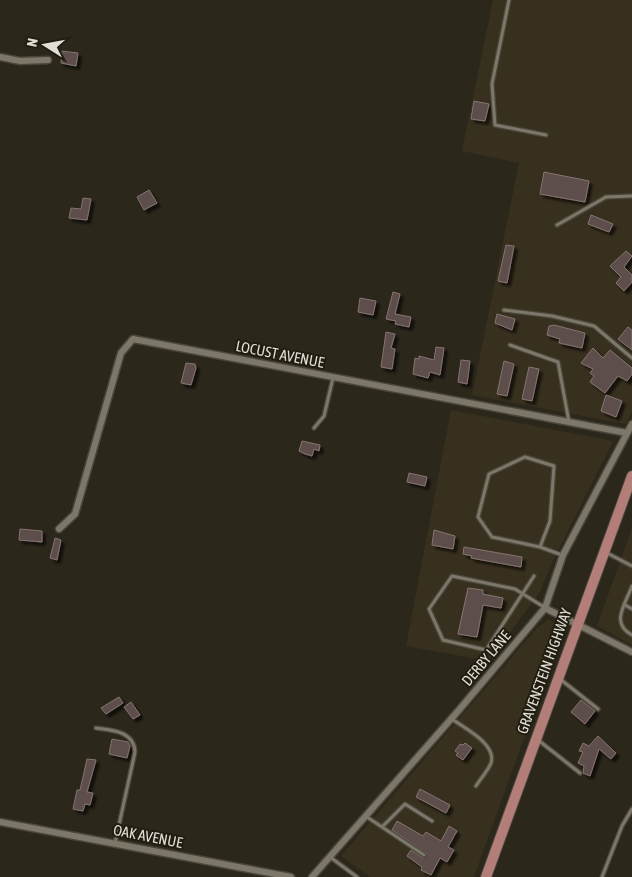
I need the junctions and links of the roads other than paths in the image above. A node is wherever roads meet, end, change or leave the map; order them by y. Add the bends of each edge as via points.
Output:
1 (509, 0) edge
2 (0, 57) edge
3 (48, 60) dead end
4 (546, 135) dead end
5 (632, 196) edge
6 (557, 225) dead end
7 (504, 310) dead end
8 (510, 345) dead end
9 (632, 358) edge
10 (333, 377) junction
11 (569, 423) junction
12 (632, 424) edge
13 (314, 428) dead end
14 (627, 434) junction
15 (632, 476) edge
16 (59, 529) dead end
17 (540, 547) junction
18 (604, 551) junction
19 (563, 555) junction
20 (632, 566) edge
21 (534, 576) dead end
22 (632, 586) edge
23 (522, 593) junction
24 (625, 605) junction
25 (545, 608) junction
26 (632, 609) edge
27 (576, 624) junction
28 (632, 635) edge
29 (632, 652) edge
30 (557, 677) junction
31 (598, 709) dead end
32 (452, 719) junction
33 (96, 728) dead end
34 (535, 738) junction
35 (580, 773) dead end
36 (476, 786) dead end
37 (632, 809) edge
38 (367, 817) junction
39 (432, 821) dead end
40 (0, 822) edge
41 (382, 828) junction
42 (116, 843) junction
43 (424, 855) dead end
44 (330, 857) junction
45 (291, 877) edge
46 (312, 877) edge
47 (357, 877) edge
48 (486, 877) edge
49 (602, 877) edge

1 - 4 lane via 492,84 495,126
2 - 3 street via 20,61
5 - 6 lane via 606,197
7 - 9 lane via 594,326
8 - 11 lane via 558,362
10 - 11 street, LOCUST AVENUE
10 - 13 lane via 324,416
10 - 16 street, LOCUST AVENUE via 133,339 121,353 75,514
11 - 14 street, LOCUST AVENUE
12 - 14 street, DERBY LANE
14 - 19 street, DERBY LANE
15 - 18 main road, GRAVENSTEIN HIGHWAY
17 - 17 lane via 492,537 478,517 488,474 526,457 554,466 550,521
17 - 19 lane
18 - 20 lane
18 - 27 main road, GRAVENSTEIN HIGHWAY
19 - 25 street, DERBY LANE
21 - 23 lane
22 - 24 lane
23 - 23 lane via 452,576 430,609 443,640 486,650
23 - 25 lane
24 - 26 lane
24 - 28 lane via 620,625 622,630
25 - 27 street
25 - 32 street, DERBY LANE
27 - 29 street
27 - 30 main road, GRAVENSTEIN HIGHWAY
30 - 31 lane
30 - 34 main road, GRAVENSTEIN HIGHWAY
32 - 36 lane via 486,744 491,754 491,763
32 - 38 street, DERBY LANE
33 - 42 lane via 122,733 135,745
34 - 35 lane
34 - 48 main road, GRAVENSTEIN HIGHWAY
37 - 49 lane
38 - 41 lane
38 - 44 street, DERBY LANE
39 - 41 lane via 405,804
40 - 42 street, OAK AVENUE
41 - 43 lane
42 - 45 street, OAK AVENUE
44 - 46 street, DERBY LANE
44 - 47 lane

